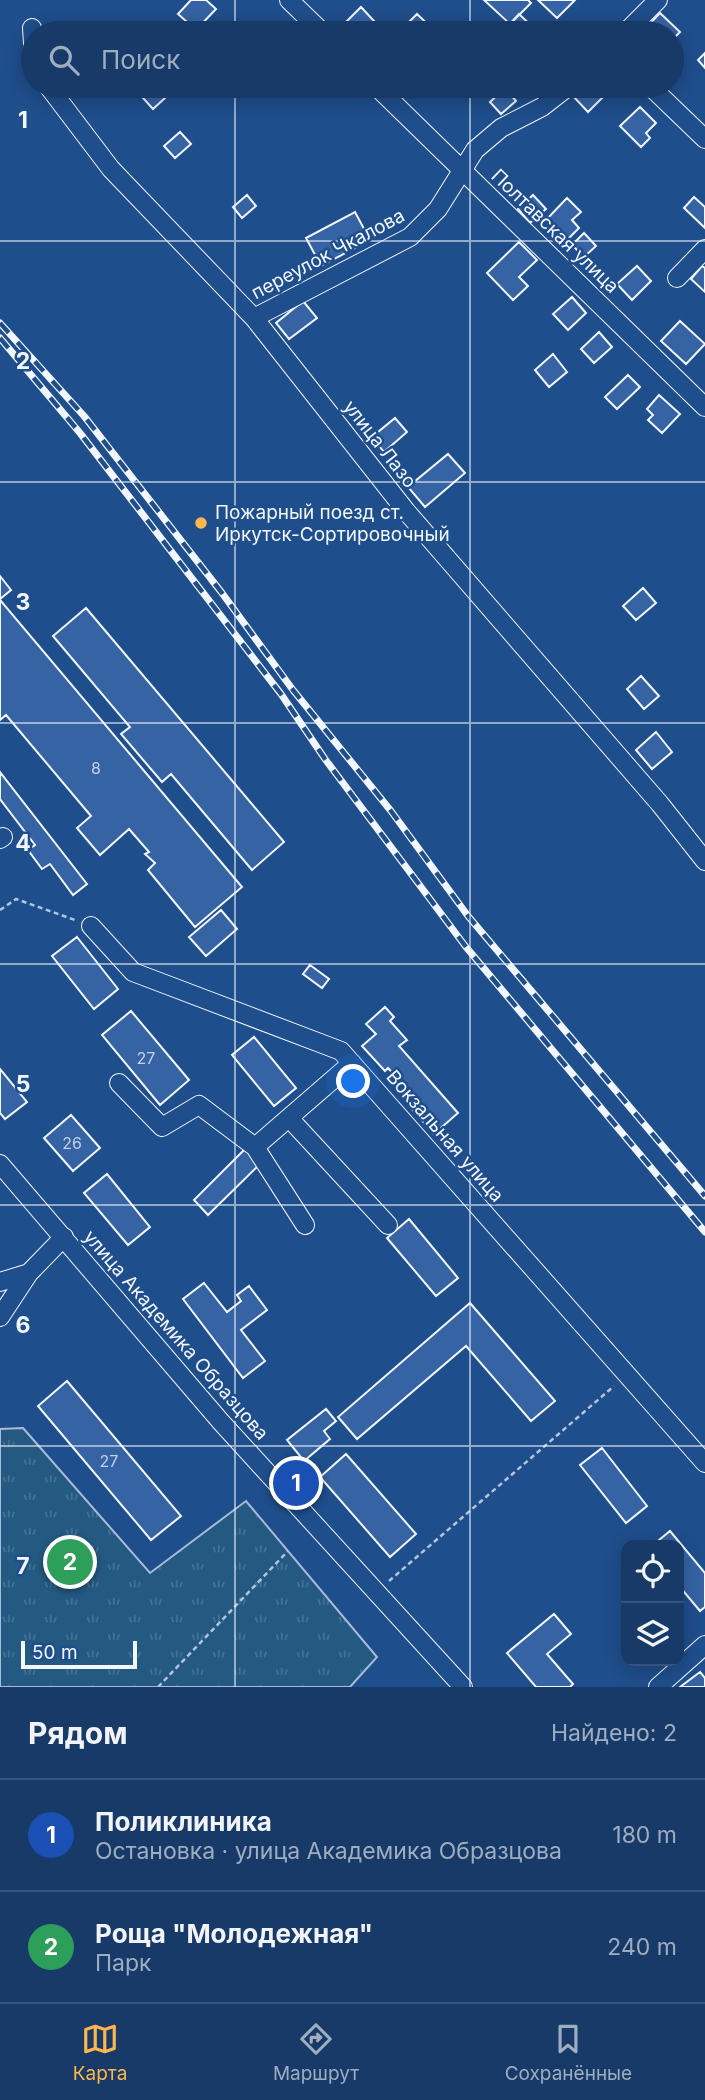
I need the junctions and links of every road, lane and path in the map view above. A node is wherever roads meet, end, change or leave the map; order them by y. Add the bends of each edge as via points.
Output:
1 (289, 0) edge
2 (658, 0) edge
3 (311, 21) edge
4 (637, 21) edge
5 (57, 98) edge
6 (388, 98) edge
7 (554, 98) edge
8 (662, 98) edge
9 (705, 139) edge
10 (461, 169) junction
11 (705, 249) edge
12 (677, 278) dead end
13 (254, 317) junction
14 (705, 407) edge
15 (705, 861) edge
16 (0, 910) edge
17 (91, 926) joint
18 (352, 1063) junction
19 (119, 1083) dead end
20 (289, 1118) junction
21 (255, 1147) junction
22 (0, 1164) edge
23 (305, 1225) dead end
24 (388, 1225) dead end
25 (64, 1237) junction
26 (29, 1273) junction
27 (0, 1282) edge
28 (0, 1317) edge
29 (627, 1374) junction
30 (705, 1463) edge
31 (288, 1551) dead end
32 (376, 1592) junction
33 (705, 1645) edge
34 (158, 1687) edge
35 (463, 1687) edge
36 (657, 1687) edge

1 - 3 street
2 - 4 street
5 - 13 street, улица Лазо via 111,169
6 - 10 street, Полтавская улица
7 - 10 street, переулок Чкалова via 501,128 474,150
8 - 9 street
10 - 13 street, переулок Чкалова via 438,209 410,237
10 - 14 street, Полтавская улица
11 - 12 street
13 - 15 street, улица Лазо via 406,511
16 - 17 path via 16,899
17 - 18 street, Вокзальная улица via 134,972 326,1043
18 - 20 street
18 - 29 street, Вокзальная улица
19 - 21 street via 162,1127 199,1104
20 - 21 street
20 - 24 street
21 - 23 street
22 - 25 street, улица Академика Образцова
25 - 26 street
25 - 32 street, улица Академика Образцова via 221,1422
26 - 27 street
26 - 28 street
29 - 30 street, Вокзальная улица
29 - 32 path
31 - 34 path
32 - 35 street, улица Академика Образцова
33 - 36 street

